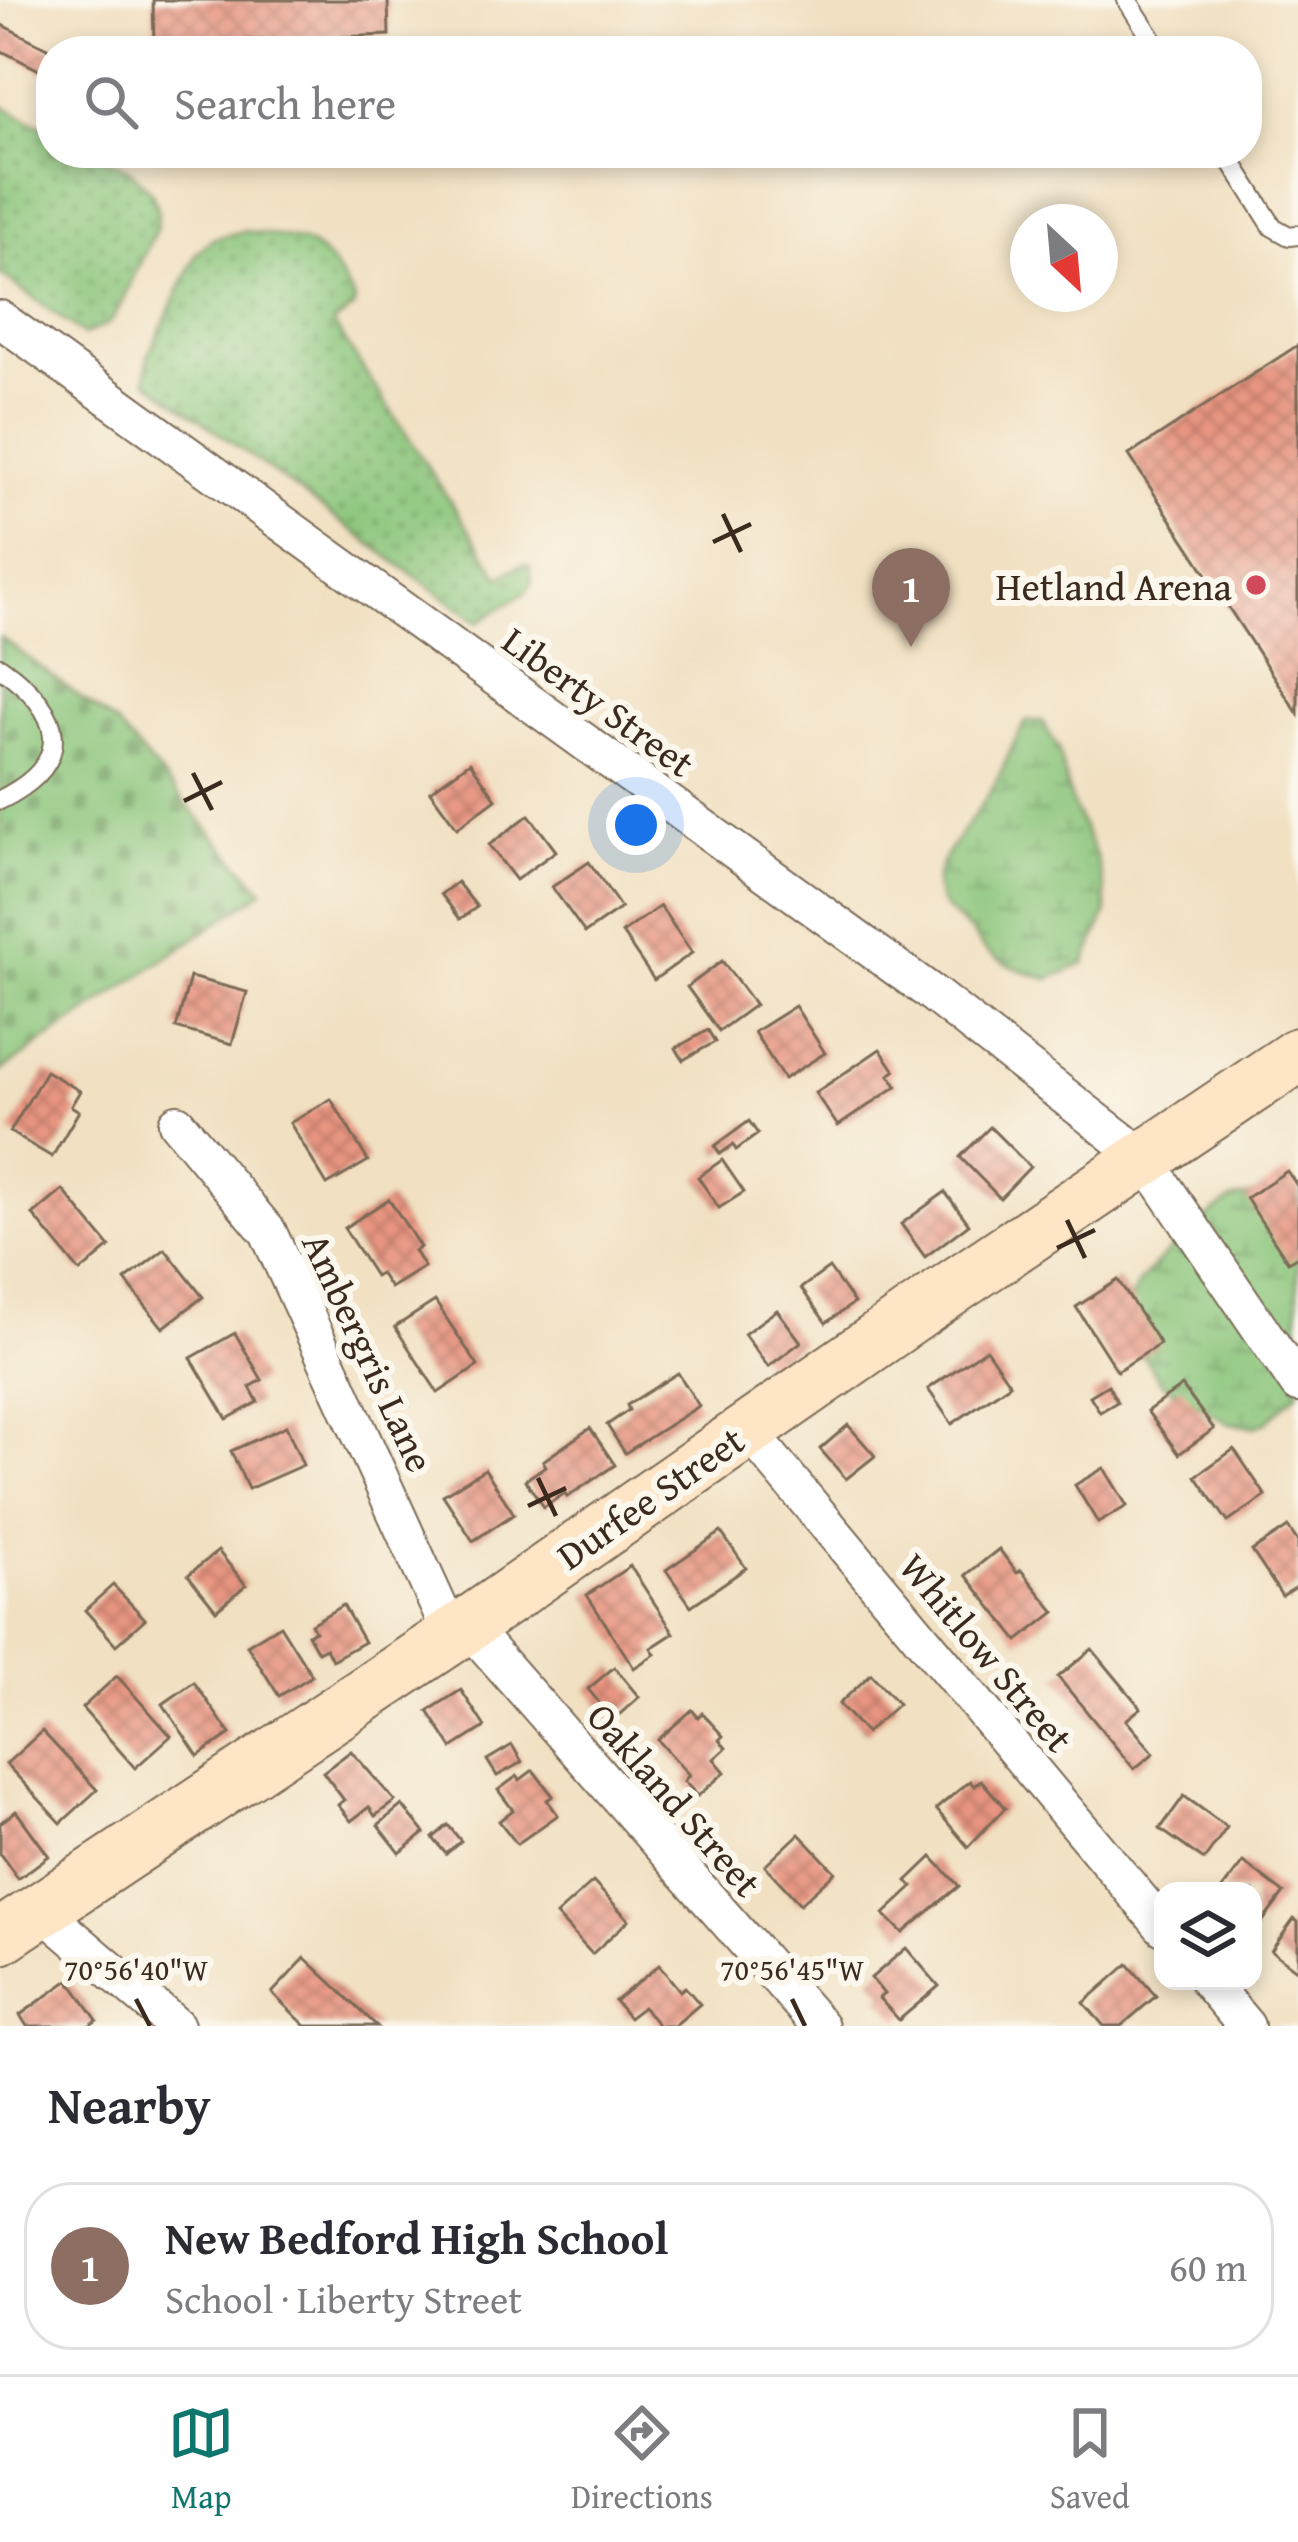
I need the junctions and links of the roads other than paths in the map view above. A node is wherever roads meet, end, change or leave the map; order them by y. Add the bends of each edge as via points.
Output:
1 (1127, 0) edge
2 (1150, 36) edge
3 (1236, 168) edge
4 (1298, 235) edge
5 (0, 319) edge
6 (0, 667) edge
7 (0, 800) edge
8 (1298, 1054) edge
9 (177, 1123) dead end
10 (1144, 1157) junction
11 (1298, 1384) edge
12 (747, 1429) junction
13 (460, 1631) junction
14 (1154, 1916) edge
15 (21, 1925) edge
16 (1216, 1990) edge
17 (176, 2026) edge
18 (820, 2026) edge
19 (1246, 2026) edge

1 - 2 lane
3 - 4 lane via 1273,226
5 - 10 street, Liberty Street via 933,994
6 - 7 lane via 44,710 55,737 49,762 30,785
8 - 10 street, Durfee Street
9 - 13 street, Ambergris Lane via 268,1232
10 - 11 street, Liberty Street
10 - 12 street, Durfee Street
12 - 13 street, Durfee Street
12 - 14 street, Whitlow Street
13 - 15 street, Durfee Street
13 - 18 street, Oakland Street
15 - 17 street
16 - 19 street

